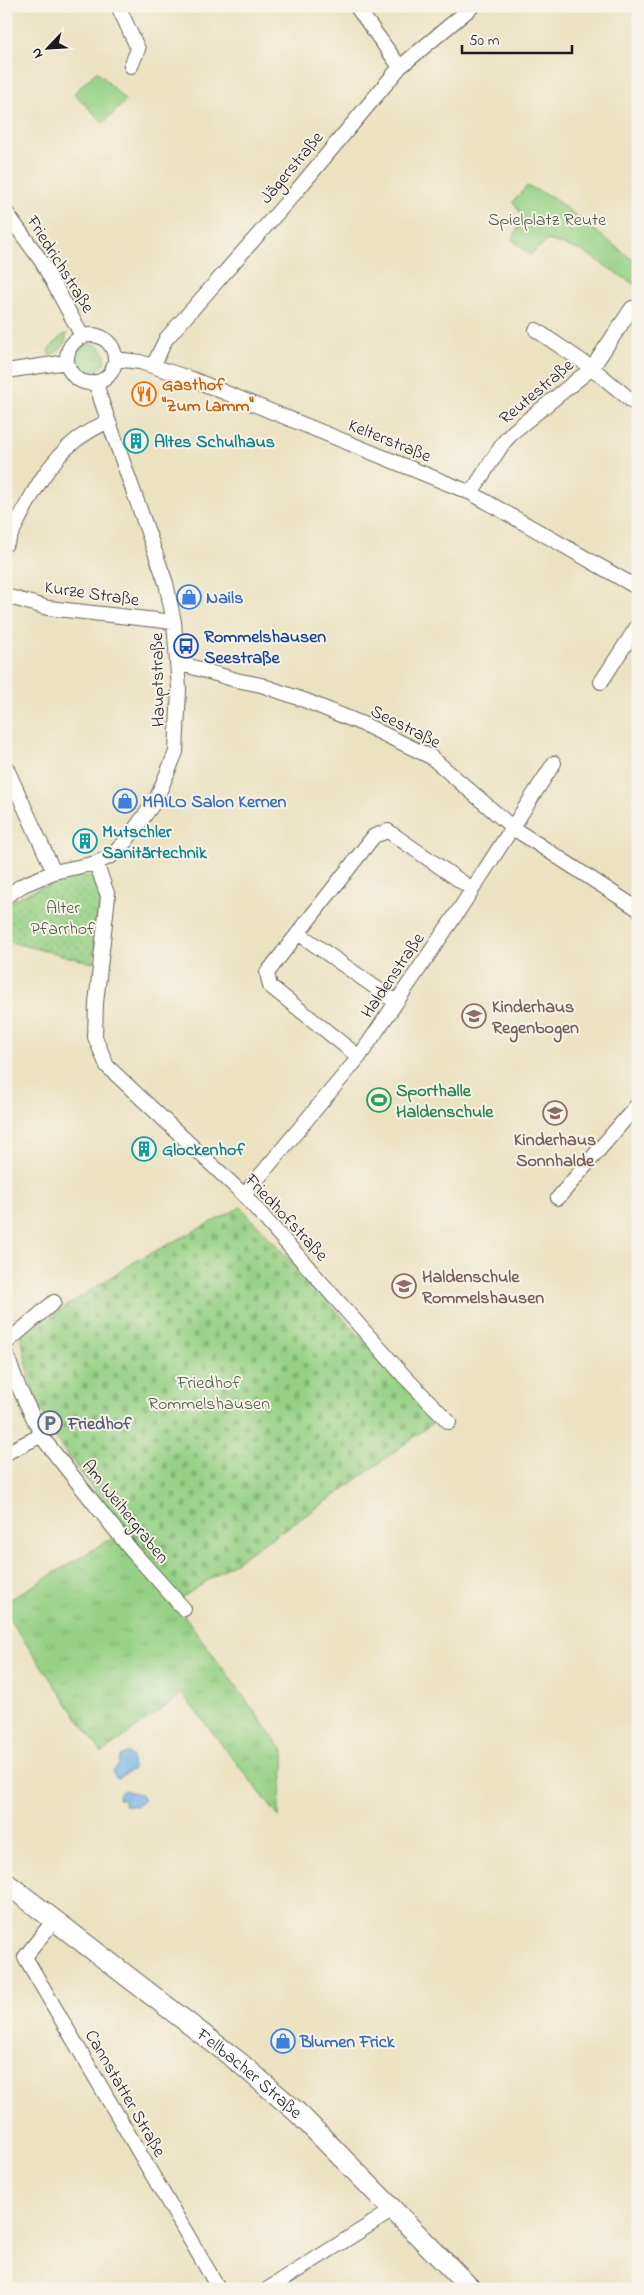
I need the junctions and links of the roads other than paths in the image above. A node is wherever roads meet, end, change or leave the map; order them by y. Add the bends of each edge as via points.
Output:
1 (118, 6) edge
2 (356, 6) edge
3 (472, 6) edge
4 (131, 66) dead end
5 (400, 66) junction
6 (6, 212) edge
7 (632, 308) dead end
8 (536, 330) dead end
9 (82, 336) junction
10 (115, 359) junction
11 (67, 362) junction
12 (153, 366) junction
13 (592, 368) junction
14 (6, 371) edge
15 (96, 382) junction
16 (638, 406) edge
17 (108, 421) junction
18 (471, 493) junction
19 (6, 544) edge
20 (638, 588) edge
21 (6, 596) edge
22 (174, 622) junction
23 (638, 625) edge
24 (178, 663) junction
25 (600, 682) dead end
26 (554, 763) dead end
27 (6, 768) edge
28 (513, 828) junction
29 (96, 863) junction
30 (54, 872) junction
31 (472, 889) junction
32 (6, 896) edge
33 (638, 909) edge
34 (298, 933) junction
35 (396, 1002) junction
36 (359, 1057) junction
37 (638, 1104) edge
38 (244, 1195) junction
39 (558, 1198) dead end
40 (54, 1302) dead end
41 (6, 1343) edge
42 (6, 1354) edge
43 (449, 1422) dead end
44 (42, 1435) junction
45 (6, 1453) edge
46 (184, 1609) dead end
47 (6, 1883) edge
48 (54, 1920) junction
49 (393, 2210) junction
50 (219, 2289) edge
51 (268, 2289) edge
52 (471, 2289) edge

1 - 4 street via 138,49
2 - 5 street
3 - 5 street, Jägerstraße
5 - 12 street, Jägerstraße via 294,194 166,339
6 - 9 street, Friedrichstraße via 42,262
7 - 13 street, Reutestraße
8 - 13 street
9 - 10 street via 93,335 106,340 112,346
9 - 11 street via 69,350
10 - 12 street, Kelterstraße
10 - 15 street via 109,375
11 - 14 street
11 - 15 street via 76,377
12 - 18 street, Kelterstraße via 200,382
13 - 16 street
13 - 18 street, Reutestraße via 514,431
15 - 17 street, Hauptstraße
17 - 19 street via 74,441 54,463 35,490
17 - 22 street, Hauptstraße via 166,583
18 - 20 street, Kelterstraße
21 - 22 street, Kurze Straße via 48,608
22 - 24 street, Hauptstraße
23 - 25 street
24 - 28 street, Seestraße via 261,684 365,725 431,757
24 - 29 street, Hauptstraße via 176,752 156,800 126,842 111,856
26 - 28 street, Haldenstraße
27 - 30 street
28 - 31 street, Haldenstraße
28 - 33 street, Seestraße
29 - 30 street, Hauptstraße
29 - 38 street, Friedhofstraße via 108,896 95,1037 107,1066
30 - 32 street, Hauptstraße
31 - 34 street via 388,832 374,836
31 - 35 street, Haldenstraße
34 - 35 street
34 - 36 street via 267,973 270,986
35 - 36 street, Haldenstraße
36 - 38 street, Haldenstraße
37 - 39 street
38 - 43 street, Friedhofstraße via 404,1376
40 - 41 street
42 - 44 street, Am Weihergraben
44 - 45 street
44 - 46 street, Am Weihergraben via 132,1551
47 - 48 main road, Fellbacher Straße
48 - 49 main road, Fellbacher Straße via 240,2063 299,2114
48 - 50 street, Cannstatter Straße via 25,1957
49 - 51 street
49 - 52 main road, Fellbacher Straße

